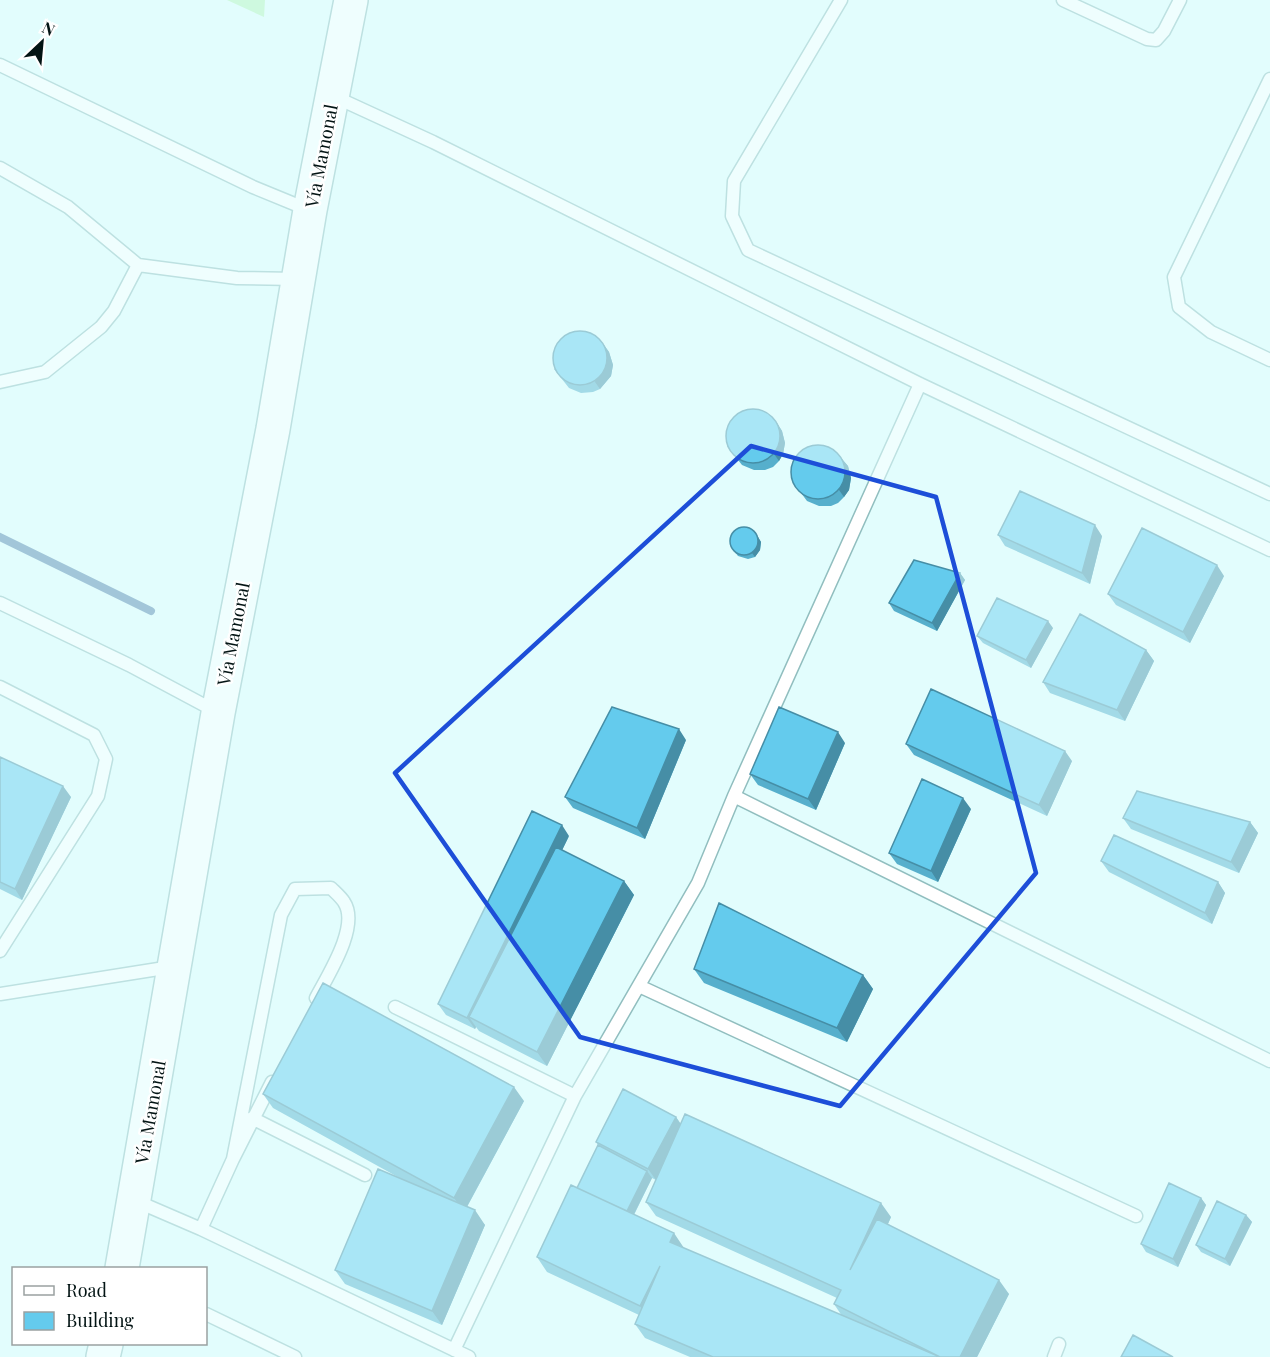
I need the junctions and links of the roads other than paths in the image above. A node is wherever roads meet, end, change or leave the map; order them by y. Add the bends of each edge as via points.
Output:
1 (351, 0) edge
2 (841, 0) edge
3 (1063, 0) edge
4 (1180, 0) edge
5 (0, 65) edge
6 (1270, 79) edge
7 (332, 95) junction
8 (0, 168) edge
9 (310, 210) junction
10 (138, 265) junction
11 (298, 279) junction
12 (1270, 360) edge
13 (0, 382) edge
14 (920, 384) junction
15 (1270, 494) edge
16 (1270, 550) edge
17 (0, 603) edge
18 (0, 687) edge
19 (218, 713) junction
20 (734, 796) junction
21 (0, 951) edge
22 (175, 967) junction
23 (639, 986) junction
24 (0, 994) edge
25 (312, 1006) edge
26 (395, 1007) dead end
27 (1270, 1061) edge
28 (279, 1067) edge
29 (575, 1096) junction
30 (252, 1118) junction
31 (233, 1159) junction
32 (365, 1175) edge
33 (135, 1200) junction
34 (1136, 1216) dead end
35 (201, 1229) junction
36 (122, 1267) edge
37 (207, 1314) edge
38 (1059, 1344) dead end
39 (454, 1350) junction
40 (295, 1357) edge
41 (469, 1357) edge
42 (1054, 1357) edge

1 - 7 street, Vía Mamonal
2 - 15 lane via 734,181 732,216 748,250
3 - 4 lane via 1156,40
5 - 9 lane via 253,187
6 - 12 lane via 1174,277 1179,307 1211,332
7 - 9 street, Vía Mamonal
7 - 14 lane
8 - 10 lane via 68,207
9 - 11 street, Vía Mamonal
10 - 11 lane via 237,278
10 - 13 lane via 101,327 45,372
11 - 19 street, Vía Mamonal
14 - 16 lane
14 - 20 lane
17 - 19 lane
18 - 21 lane via 94,735 106,759 98,796
19 - 22 street, Vía Mamonal
20 - 23 lane via 698,883
20 - 27 lane
22 - 24 lane
22 - 33 street, Vía Mamonal
23 - 29 lane
23 - 34 lane
25 - 31 lane via 344,944 348,917 345,903 331,888 295,889 281,915
26 - 29 lane
28 - 30 lane
29 - 39 lane
30 - 31 lane
30 - 32 lane
31 - 35 lane
33 - 35 lane
33 - 36 street, Vía Mamonal
35 - 39 lane
37 - 40 lane
38 - 42 lane
39 - 41 lane

